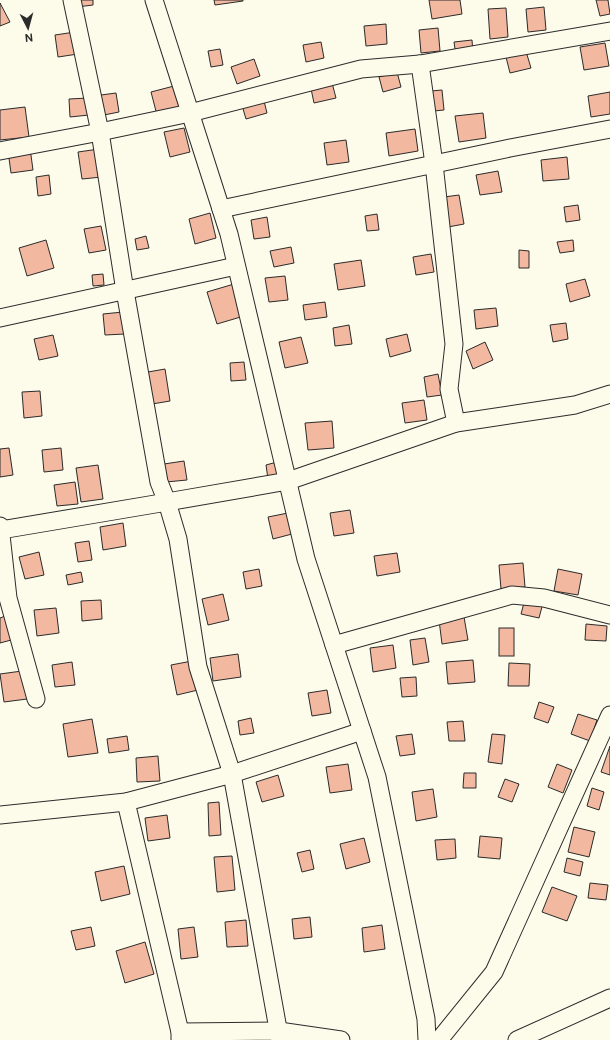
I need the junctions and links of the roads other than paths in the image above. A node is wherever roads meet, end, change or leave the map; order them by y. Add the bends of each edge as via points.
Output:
1 (72, 0) edge
2 (154, 0) edge
3 (610, 30) edge
4 (420, 64) junction
5 (190, 113) junction
6 (610, 129) edge
7 (100, 132) junction
8 (0, 151) edge
9 (434, 164) junction
10 (221, 209) junction
11 (236, 266) junction
12 (125, 291) junction
13 (0, 318) edge
14 (610, 394) edge
15 (456, 423) junction
16 (288, 481) junction
17 (167, 502) junction
18 (1, 528) edge
19 (610, 616) edge
20 (334, 645) junction
21 (36, 699) dead end
22 (610, 715) edge
23 (362, 731) junction
24 (232, 774) junction
25 (126, 802) junction
26 (0, 815) edge
27 (610, 998) edge
28 (180, 1036) edge
29 (280, 1036) edge
30 (341, 1040) edge
31 (427, 1040) edge
32 (439, 1040) edge
33 (517, 1040) edge

1 - 7 street
2 - 5 street
3 - 4 street
4 - 5 street via 361,69
4 - 9 street
5 - 7 street
5 - 10 street
6 - 9 street
7 - 8 street
7 - 12 street
9 - 10 street
9 - 15 street via 454,344 449,389
10 - 11 street
11 - 12 street
11 - 16 street
12 - 13 street
12 - 17 street via 159,482
14 - 15 street via 575,405
15 - 16 street
16 - 17 street
16 - 20 street via 306,558
17 - 18 street
17 - 24 street via 178,539 198,667
18 - 21 street via 8,598
19 - 20 street via 544,598 512,595
20 - 23 street
22 - 32 street via 494,972
23 - 24 street
23 - 31 street via 377,777 424,1011
24 - 25 street
24 - 29 street
25 - 26 street
25 - 28 street
27 - 33 street
28 - 29 street
29 - 30 street

